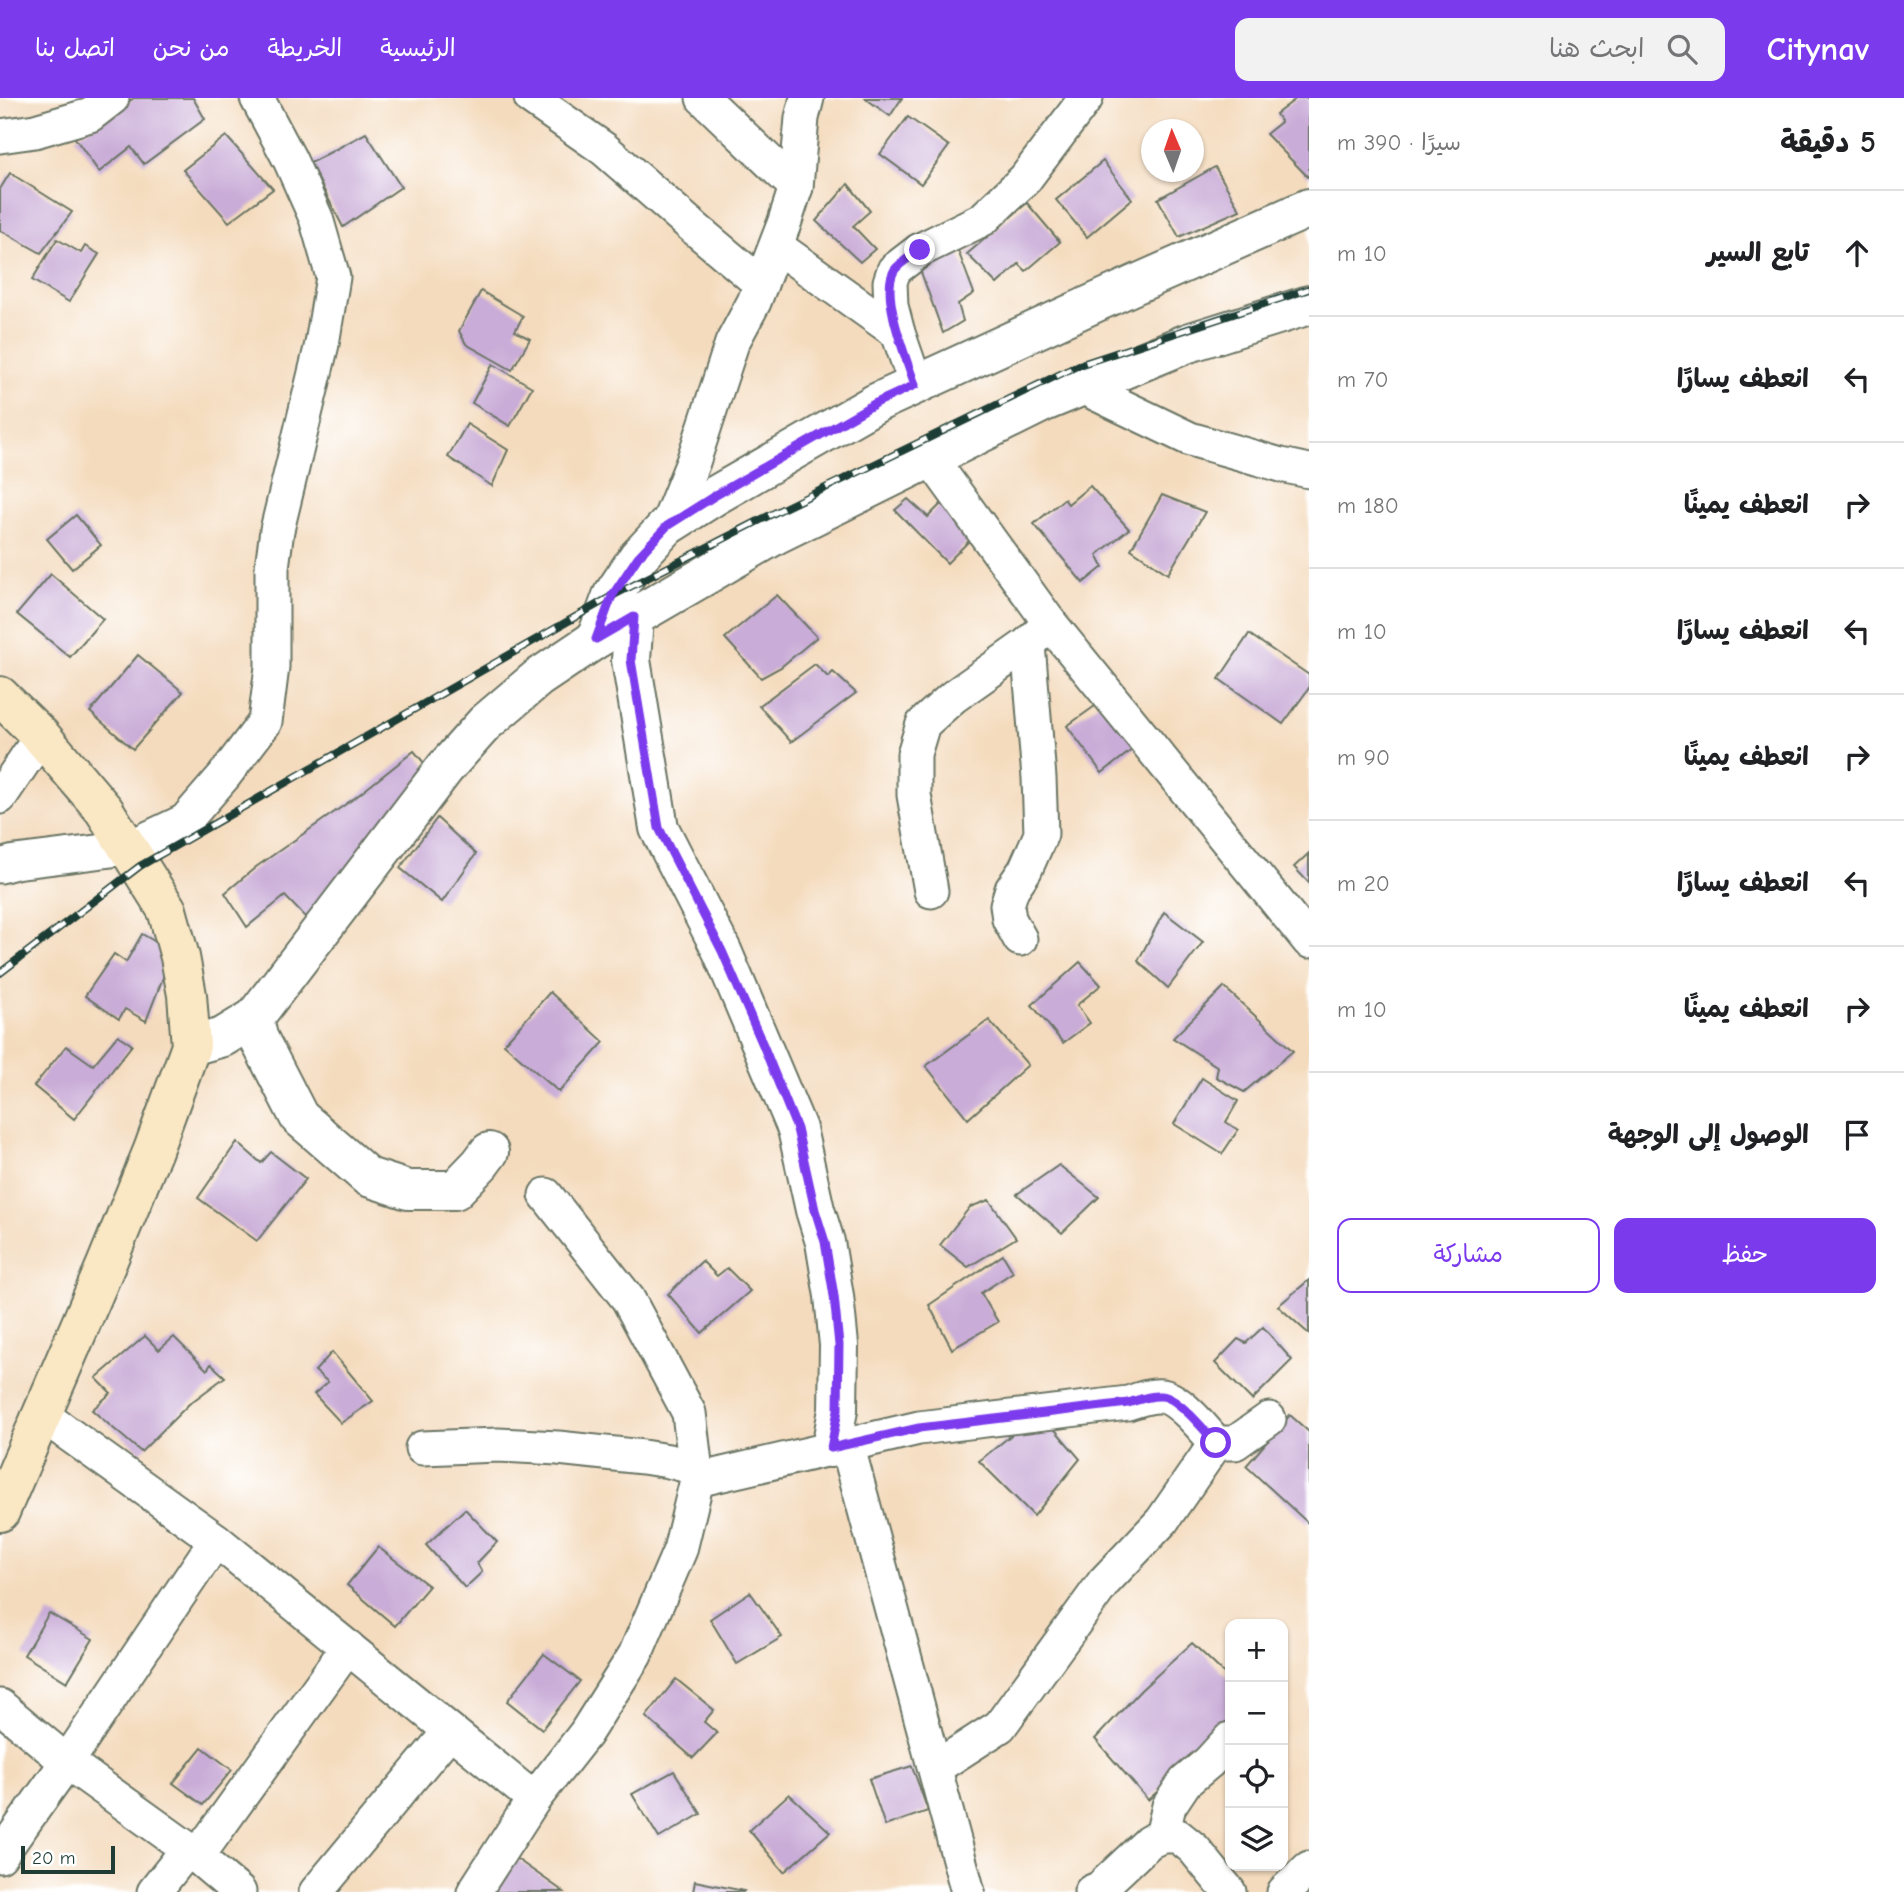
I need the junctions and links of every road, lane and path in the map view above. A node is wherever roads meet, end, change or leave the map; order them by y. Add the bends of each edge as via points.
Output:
1 (111, 98) edge
2 (257, 98) edge
3 (531, 98) edge
4 (703, 98) edge
5 (1086, 98) edge
6 (798, 105) edge
7 (0, 136) edge
8 (796, 187) junction
9 (1309, 208) edge
10 (776, 246) junction
11 (761, 284) junction
12 (1309, 304) edge
13 (898, 334) junction
14 (915, 385) junction
15 (1082, 387) junction
16 (931, 459) junction
17 (1309, 471) edge
18 (667, 526) junction
19 (634, 617) junction
20 (1039, 634) junction
21 (596, 639) junction
22 (0, 696) edge
23 (41, 736) junction
24 (0, 797) edge
25 (128, 848) junction
26 (0, 866) edge
27 (930, 891) dead end
28 (1020, 939) dead end
29 (1309, 941) edge
30 (254, 1018) junction
31 (191, 1046) junction
32 (489, 1152) dead end
33 (545, 1195) dead end
34 (42, 1415) junction
35 (1269, 1419) dead end
36 (1216, 1443) junction
37 (839, 1446) junction
38 (422, 1448) dead end
39 (696, 1474) junction
40 (0, 1512) edge
41 (216, 1540) junction
42 (348, 1647) junction
43 (0, 1706) edge
44 (450, 1731) junction
45 (1225, 1744) edge
46 (67, 1762) junction
47 (935, 1768) junction
48 (534, 1798) junction
49 (1163, 1836) junction
50 (192, 1853) junction
51 (0, 1856) edge
52 (1309, 1868) edge
53 (154, 1892) edge
54 (239, 1892) edge
55 (316, 1892) edge
56 (474, 1892) edge
57 (968, 1892) edge
58 (1091, 1892) edge
59 (1229, 1892) edge
60 (1284, 1892) edge

1 - 7 street via 90,115
2 - 25 street via 316,218 333,277 319,357 277,530 272,567 272,667 265,722 185,821
3 - 11 street via 604,149
4 - 8 street
5 - 13 street via 1025,179 983,219 920,250 894,270 890,295
6 - 8 street
8 - 10 street
9 - 14 street
10 - 11 street
10 - 13 street
11 - 18 street via 732,344
12 - 15 street via 1188,343
13 - 14 street
14 - 18 street via 853,416
15 - 16 street
15 - 17 street via 1190,439
16 - 19 street via 775,535
16 - 20 street
18 - 21 street via 638,557 612,596
19 - 21 street
19 - 37 street via 631,660 659,828 722,951 797,1129 825,1242 839,1345
20 - 27 street via 923,724 914,754 914,795
20 - 28 street via 1041,834 1007,905
20 - 29 street
21 - 30 street via 538,678 485,723 445,768
22 - 23 main road
23 - 24 street
23 - 25 main road via 104,810
25 - 26 street
25 - 31 main road via 167,911 187,995
30 - 31 street via 223,1037
30 - 32 street via 258,1037 299,1117 368,1177 408,1190 456,1190
31 - 34 main road
33 - 39 street via 628,1298 689,1413
34 - 40 main road
34 - 41 street
35 - 36 street via 1235,1443
36 - 37 street via 1165,1395 919,1428
36 - 47 street via 1161,1521 1104,1582 1000,1726
37 - 39 street
37 - 47 street
38 - 39 street via 558,1448 669,1461
39 - 48 street via 680,1550 635,1655 585,1734
41 - 42 street
41 - 46 street
42 - 44 street
42 - 50 street
43 - 46 street
44 - 48 street
44 - 55 street
45 - 49 street via 1185,1782 1169,1806
46 - 50 street
46 - 51 street
47 - 57 street
48 - 56 street
49 - 58 street via 1149,1842
49 - 59 street via 1178,1836 1194,1849
50 - 53 street
50 - 54 street
52 - 60 street

